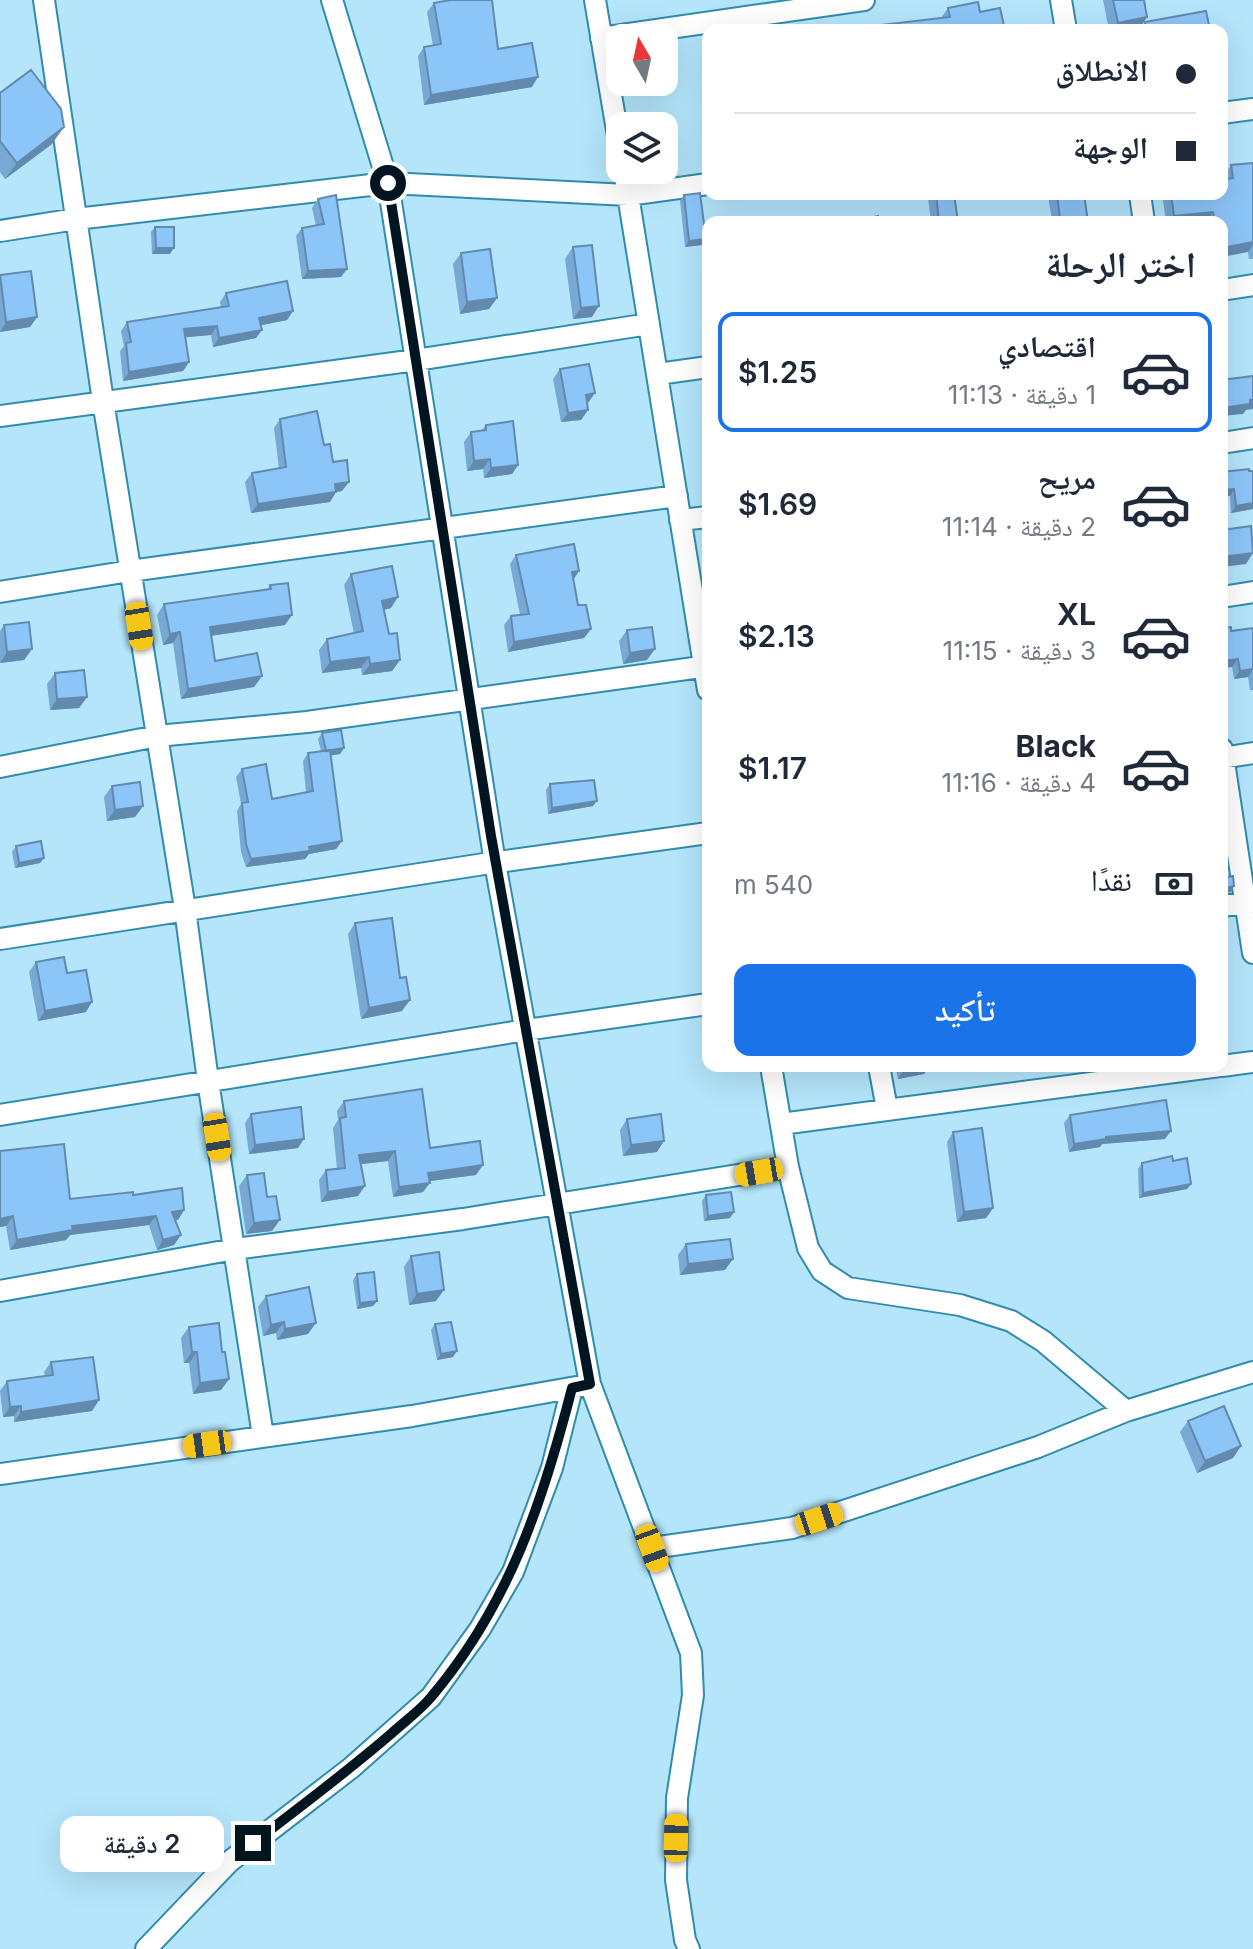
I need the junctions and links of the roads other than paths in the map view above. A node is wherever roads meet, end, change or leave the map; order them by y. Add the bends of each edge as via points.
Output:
1 (44, 0) edge
2 (332, 0) edge
3 (595, 0) edge
4 (864, 0) edge
5 (1061, 0) edge
6 (1065, 24) edge
7 (601, 38) junction
8 (1253, 109) edge
9 (614, 112) edge
10 (1228, 112) edge
11 (388, 183) junction
12 (626, 184) edge
13 (702, 185) edge
14 (628, 195) junction
15 (76, 219) junction
16 (0, 231) edge
17 (1253, 285) edge
18 (1228, 289) edge
19 (649, 324) junction
20 (416, 360) junction
21 (702, 368) edge
22 (658, 374) junction
23 (103, 401) junction
24 (0, 416) edge
25 (1253, 438) edge
26 (1228, 442) edge
27 (677, 496) junction
28 (702, 518) edge
29 (680, 520) junction
30 (441, 528) junction
31 (130, 571) junction
32 (0, 592) edge
33 (1253, 592) edge
34 (1228, 596) edge
35 (702, 644) edge
36 (702, 667) edge
37 (468, 700) junction
38 (157, 736) junction
39 (1253, 753) edge
40 (1228, 755) edge
41 (0, 767) edge
42 (1228, 786) edge
43 (702, 834) edge
44 (495, 863) junction
45 (1250, 902) edge
46 (1228, 905) edge
47 (185, 909) junction
48 (0, 939) edge
49 (1253, 953) edge
50 (702, 1005) edge
51 (526, 1030) junction
52 (1253, 1062) edge
53 (1228, 1065) edge
54 (772, 1072) edge
55 (880, 1072) edge
56 (1174, 1072) edge
57 (208, 1081) junction
58 (887, 1109) junction
59 (0, 1115) edge
60 (781, 1124) junction
61 (788, 1167) junction
62 (559, 1204) junction
63 (235, 1249) junction
64 (0, 1291) edge
65 (1253, 1372) edge
66 (581, 1386) junction
67 (1126, 1411) junction
68 (263, 1436) junction
69 (0, 1474) edge
70 (652, 1548) junction
71 (146, 1949) edge
72 (689, 1949) edge

1 - 15 street
2 - 11 street
3 - 7 street
4 - 7 street
5 - 6 street
7 - 9 street
8 - 10 street
11 - 14 street
11 - 15 street
11 - 20 street
12 - 14 street
13 - 14 street
14 - 19 street
15 - 16 street
15 - 23 street
17 - 18 street
19 - 20 street
19 - 22 street
20 - 23 street
20 - 30 street
21 - 22 street
22 - 27 street
23 - 24 street
23 - 31 street
25 - 26 street
27 - 29 street
27 - 30 street
28 - 29 street
29 - 35 street
30 - 31 street
30 - 37 street
31 - 32 street
31 - 38 street
33 - 34 street
36 - 37 street
37 - 38 street
37 - 44 street
38 - 41 street
38 - 47 street
39 - 40 street
42 - 45 street
43 - 44 street
44 - 47 street
44 - 51 street
45 - 46 street
45 - 49 street
47 - 48 street
47 - 57 street
50 - 51 street
51 - 57 street
51 - 62 street
52 - 53 street
54 - 60 street
55 - 58 street
56 - 58 street
57 - 59 street
57 - 63 street
58 - 60 street
60 - 61 street
61 - 62 street
61 - 67 street via 808,1248 822,1271 848,1288 960,1305 1011,1321
62 - 63 street
62 - 66 street
63 - 64 street
63 - 68 street
65 - 67 street
66 - 68 street
66 - 70 street
66 - 71 street via 513,1572 431,1697 351,1768 229,1862
67 - 70 street via 1038,1447 792,1528
68 - 69 street
70 - 72 street via 691,1653 693,1695 677,1798 676,1852

